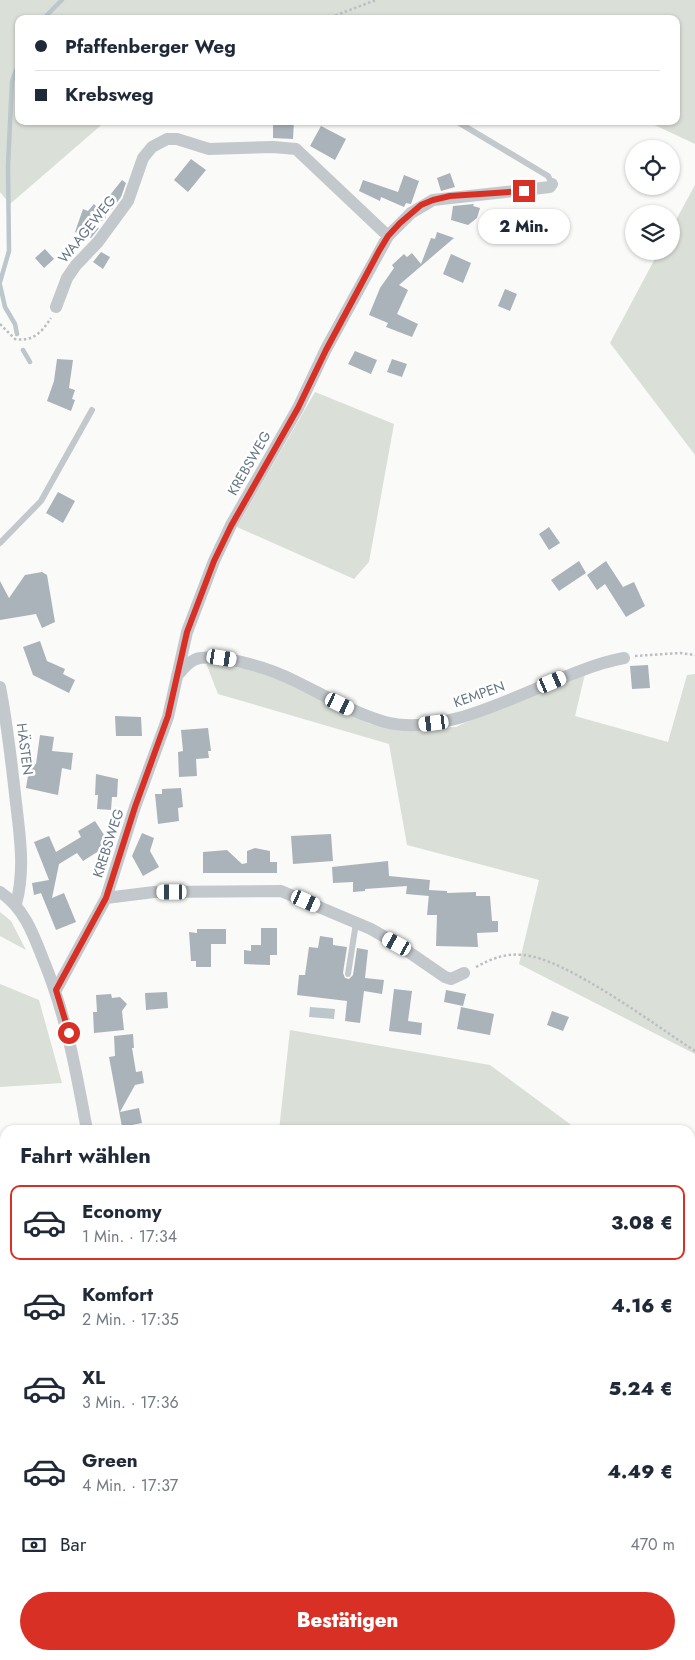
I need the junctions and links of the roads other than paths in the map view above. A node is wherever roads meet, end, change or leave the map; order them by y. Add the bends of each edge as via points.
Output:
1 (463, 125) edge
2 (552, 184) joint
3 (388, 236) junction
4 (56, 307) road end
5 (92, 410) dead end
6 (0, 543) edge
7 (624, 658) road end
8 (177, 676) junction
9 (0, 687) edge
10 (0, 892) edge
11 (106, 898) junction
12 (16, 904) junction
13 (356, 922) junction
14 (464, 973) road end
15 (348, 974) dead end
16 (56, 990) junction
17 (86, 1125) edge
18 (0, 1253) edge
19 (0, 1264) edge

1 - 2 lane, KREBSWEG via 548,176
2 - 3 street, KREBSWEG via 532,190 433,200 411,213
3 - 4 street, WAAGEWEG via 296,149 209,149 167,139 152,147 143,158 128,201 67,278
3 - 8 street, KREBSWEG via 298,408 222,542 187,632
5 - 6 lane via 41,501
7 - 8 street, KEMPEN via 582,670 476,712 420,725 386,722 364,715 293,679 238,661 197,659
8 - 11 street, KREBSWEG via 168,716
9 - 12 street, HÄSTEN via 8,726 21,842 21,884
10 - 12 street
11 - 13 street via 154,892 282,891
11 - 16 street, KREBSWEG
12 - 16 street via 34,935
13 - 14 street via 397,944 445,977 453,978
13 - 15 lane
16 - 17 street via 72,1047
18 - 19 lane

